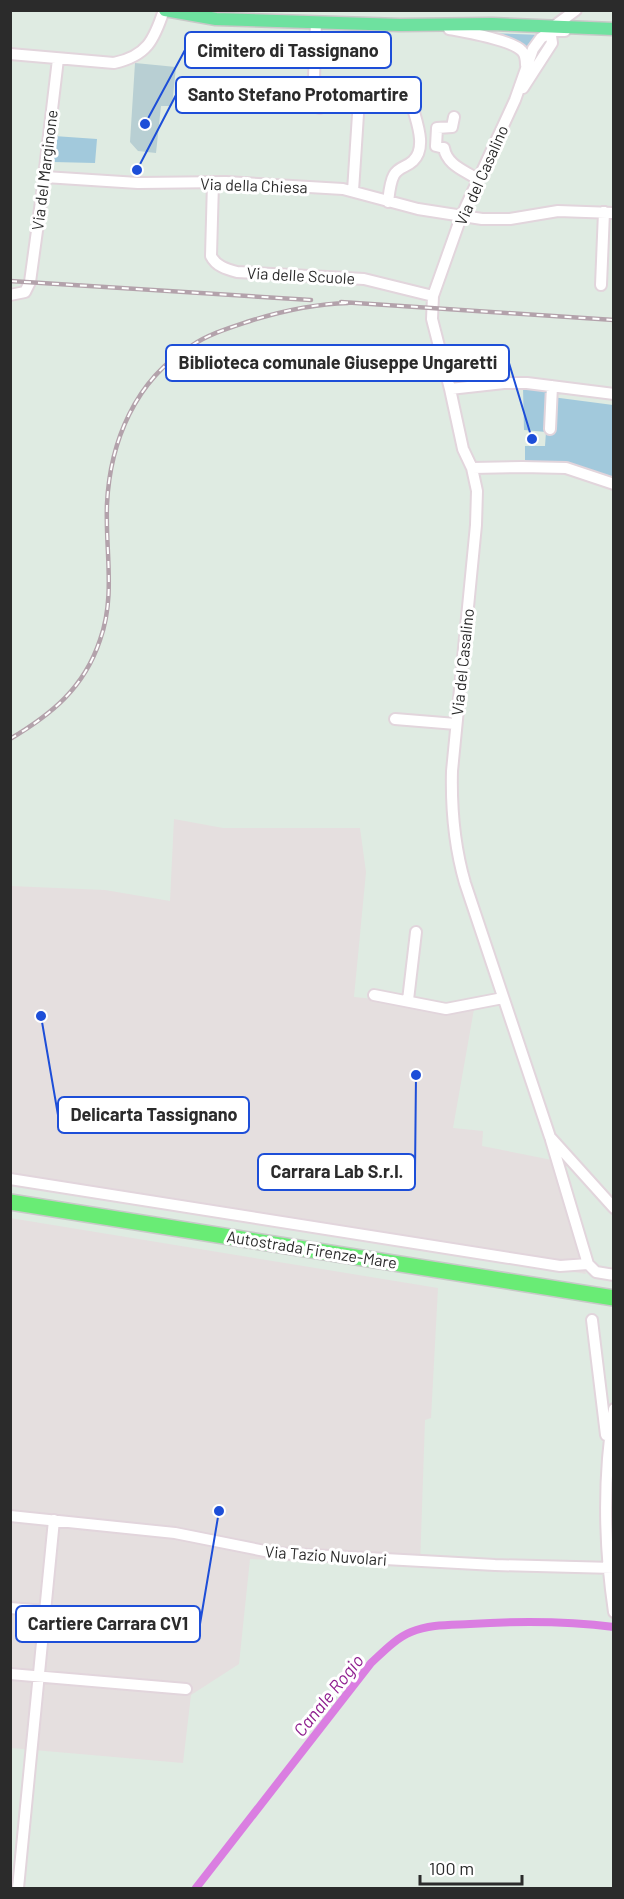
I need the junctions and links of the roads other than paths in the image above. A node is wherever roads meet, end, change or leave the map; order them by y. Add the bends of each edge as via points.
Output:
1 (164, 10) edge
2 (576, 10) edge
3 (316, 22) junction
4 (400, 25) junction
5 (449, 28) junction
6 (612, 31) edge
7 (550, 32) junction
8 (569, 35) junction
9 (548, 51) junction
10 (10, 54) edge
11 (58, 59) junction
12 (526, 65) junction
13 (515, 100) junction
14 (414, 112) dead end
15 (454, 117) dead end
16 (45, 177) junction
17 (477, 178) junction
18 (213, 182) junction
19 (353, 191) junction
20 (388, 202) junction
21 (609, 212) edge
22 (460, 217) junction
23 (601, 285) dead end
24 (10, 295) edge
25 (433, 296) junction
26 (552, 386) junction
27 (450, 389) junction
28 (614, 394) edge
29 (550, 429) dead end
30 (472, 468) junction
31 (614, 484) edge
32 (395, 719) dead end
33 (456, 724) junction
34 (416, 932) dead end
35 (374, 995) dead end
36 (503, 998) junction
37 (408, 1000) junction
38 (550, 1137) junction
39 (10, 1179) edge
40 (10, 1193) edge
41 (10, 1202) edge
42 (614, 1208) edge
43 (588, 1264) junction
44 (614, 1275) edge
45 (614, 1288) edge
46 (614, 1298) edge
47 (592, 1320) dead end
48 (614, 1410) edge
49 (607, 1449) junction
50 (10, 1516) edge
51 (54, 1520) junction
52 (611, 1568) edge
53 (10, 1608) edge
54 (45, 1611) junction
55 (613, 1611) edge
56 (10, 1674) edge
57 (39, 1676) junction
58 (186, 1689) dead end
59 (18, 1888) edge

1 - 3 main road via 216,19
1 - 11 street via 151,42 130,59 114,63
2 - 7 street
3 - 4 main road
3 - 19 street via 313,106 320,108 354,94 359,99
4 - 5 main road
4 - 7 main road via 502,25
5 - 7 main road
5 - 12 street via 518,48
6 - 7 main road via 581,28
6 - 8 main road via 594,36
7 - 8 main road
7 - 9 street via 552,43
7 - 12 street via 541,38
8 - 9 street via 556,41
9 - 13 street
10 - 11 street
11 - 16 street, Via del Marginone
12 - 13 street
13 - 17 street, Via del Casalino
14 - 20 street via 420,132 418,150 414,161 393,175
15 - 17 street via 452,127 437,128 436,146 444,148 450,162
16 - 18 street, Via della Chiesa via 138,183
16 - 24 street, Via del Marginone via 30,282 25,292
17 - 22 street, Via del Casalino
18 - 19 street, Via della Chiesa
18 - 25 street, Via delle Scuole via 212,256 225,269 364,279
19 - 20 street, Via della Chiesa
20 - 22 street, Via della Chiesa
21 - 22 street, Via della Chiesa via 558,211 510,219
21 - 23 street
22 - 25 street, Via del Casalino
25 - 27 street, Via del Casalino via 432,319
26 - 27 street via 504,383
26 - 28 street
26 - 29 street
27 - 30 street, Via del Casalino via 462,449
30 - 31 street via 566,468
30 - 33 street, Via del Casalino via 477,491 476,525
32 - 33 street
33 - 36 street, Via del Casalino via 451,800 456,850
34 - 37 street
35 - 37 street
36 - 37 street via 450,1009
36 - 38 street, Via del Casalino
38 - 42 street, Via del Casalino
38 - 43 street
39 - 43 street via 560,1266
40 - 45 highway, Autostrada Firenze-Mare
41 - 46 highway, Autostrada Firenze-Mare
43 - 44 street via 596,1272
47 - 49 street
48 - 49 street
49 - 52 street
50 - 51 street, Via Tazio Nuvolari
51 - 52 street, Via Tazio Nuvolari via 175,1533 275,1553
51 - 54 street
52 - 55 street
53 - 54 street
54 - 57 street
56 - 57 street
57 - 58 street
57 - 59 street

